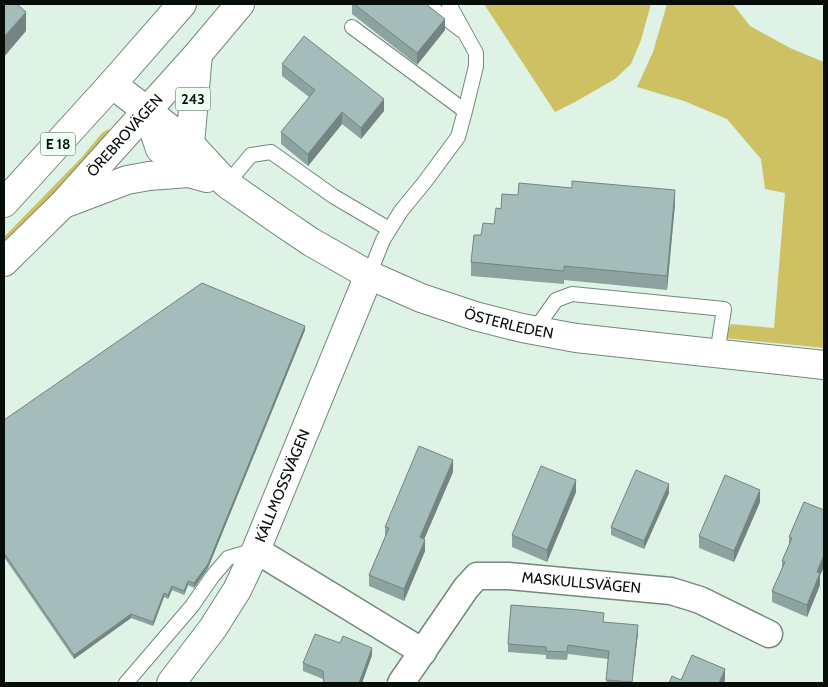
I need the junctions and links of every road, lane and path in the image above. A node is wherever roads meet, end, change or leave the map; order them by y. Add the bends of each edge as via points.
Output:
1 (182, 4) edge
2 (240, 4) edge
3 (427, 4) edge
4 (449, 4) edge
5 (352, 27) dead end
6 (470, 40) junction
7 (198, 54) junction
8 (112, 84) junction
9 (147, 111) junction
10 (465, 111) junction
11 (190, 144) junction
12 (190, 173) junction
13 (227, 184) junction
14 (4, 202) edge
15 (63, 204) junction
16 (389, 229) junction
17 (4, 262) edge
18 (369, 275) junction
19 (534, 331) junction
20 (717, 354) junction
21 (824, 365) edge
22 (256, 550) junction
23 (769, 634) dead end
24 (423, 652) junction
25 (126, 683) edge
26 (170, 683) edge
27 (401, 683) edge

1 - 8 main road, E 18
2 - 7 main road, ÖREBROVÄGEN
3 - 6 lane
4 - 6 lane
5 - 10 lane
6 - 10 lane via 476,53 476,66
7 - 9 main road, ÖREBROVÄGEN
7 - 11 main road, 243
8 - 9 main road, 243
8 - 14 main road, E 18
9 - 11 main road, ÖSTERLEDEN / 243
9 - 12 main road, ÖSTERLEDEN / 243 via 160,149
9 - 15 main road, ÖREBROVÄGEN
10 - 16 lane via 458,137
11 - 13 main road, ÖSTERLEDEN / 243
12 - 13 main road, ÖSTERLEDEN / 243
12 - 15 main road via 127,180
13 - 16 lane via 251,155 271,152 333,196
13 - 18 main road, ÖSTERLEDEN / 243 via 311,242
15 - 17 main road, ÖREBROVÄGEN
16 - 18 lane
18 - 19 main road, ÖSTERLEDEN / 243 via 421,298
18 - 22 main road, KÄLLMOSSVÄGEN
19 - 20 main road, ÖSTERLEDEN / 243
19 - 20 lane via 556,300 572,294 724,309
20 - 21 main road, ÖSTERLEDEN / 243
22 - 24 street
22 - 25 lane via 228,558
22 - 26 main road, KÄLLMOSSVÄGEN via 237,590 213,628
23 - 24 street, MASKULLSVÄGEN via 700,600 672,591 477,576
24 - 27 street, MASKULLSVÄGEN

